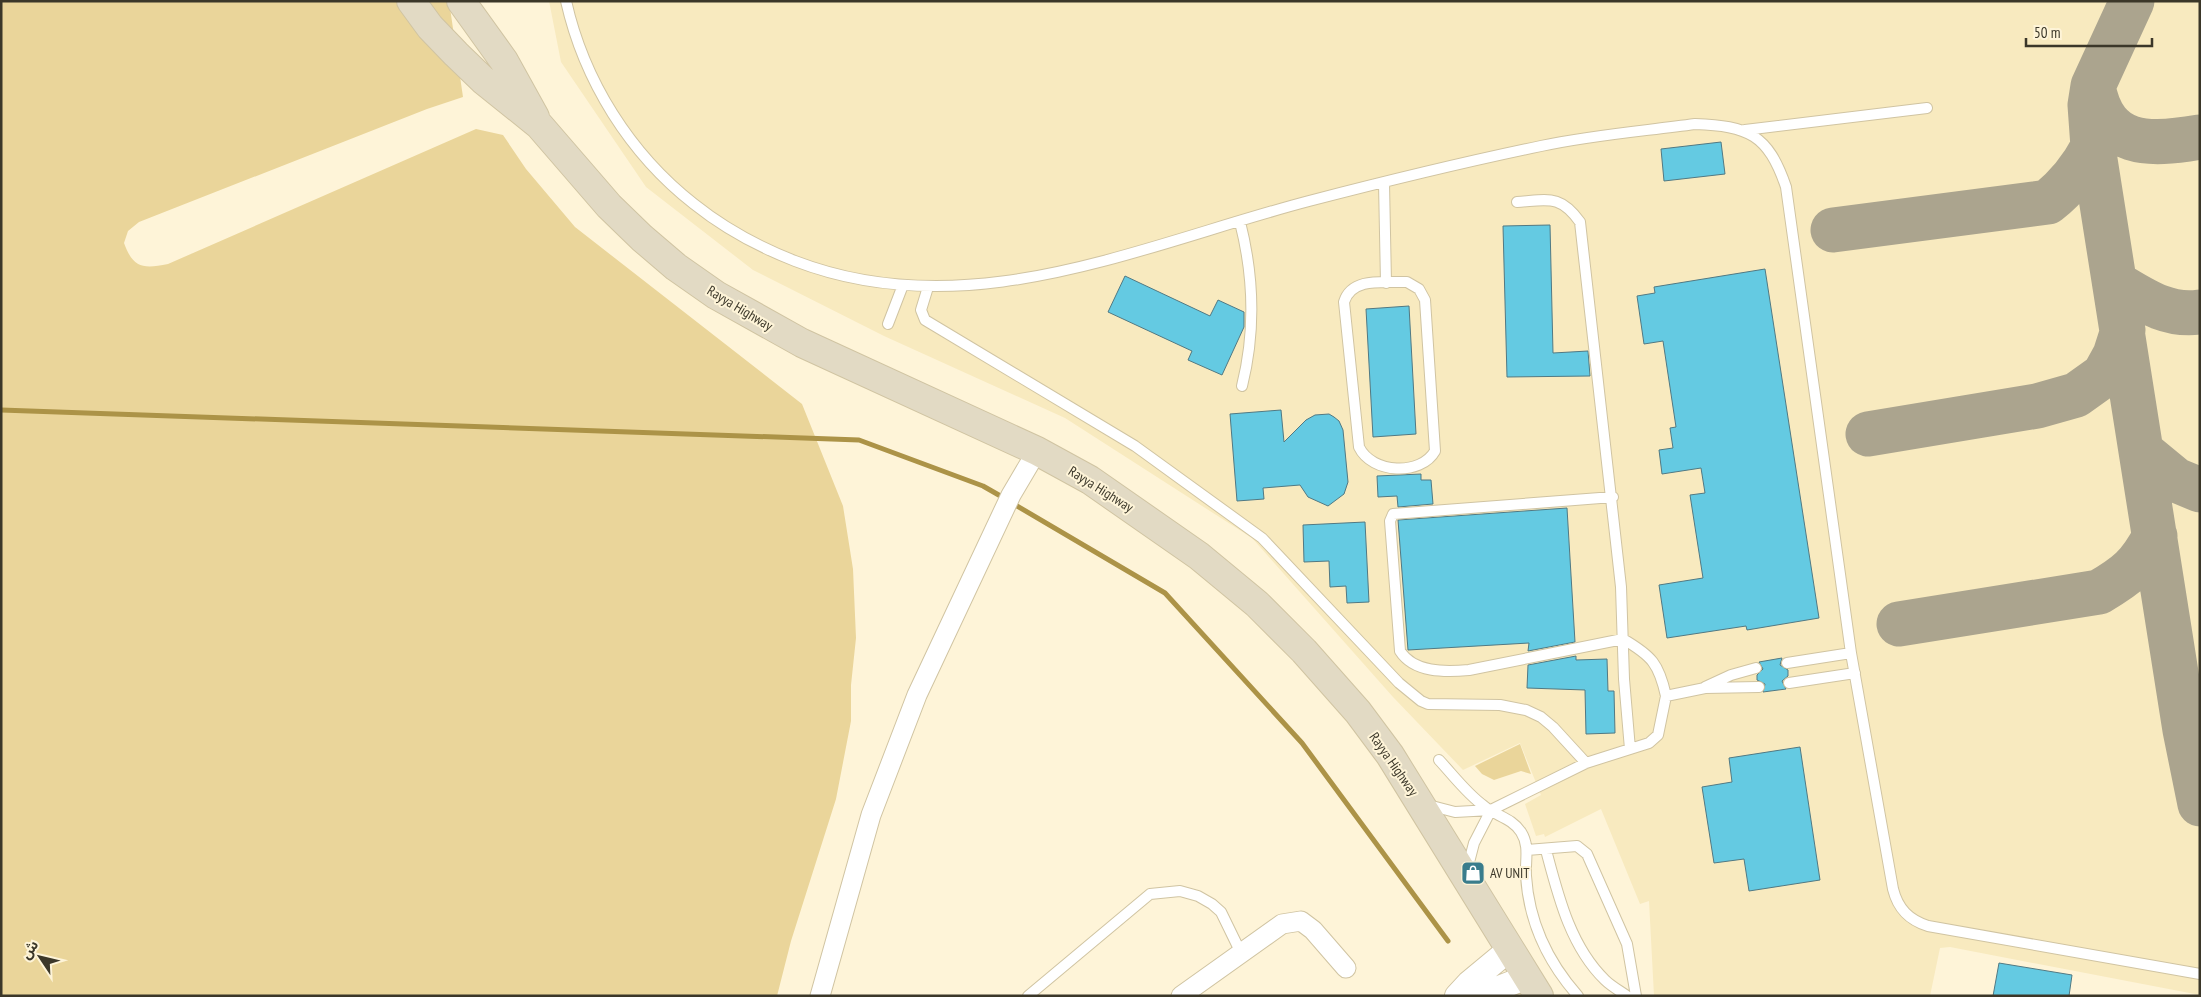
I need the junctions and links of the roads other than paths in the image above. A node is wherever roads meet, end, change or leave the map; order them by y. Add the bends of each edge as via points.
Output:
1 (411, 1) edge
2 (461, 1) edge
3 (566, 1) edge
4 (1927, 108) dead end
5 (539, 124) junction
6 (1745, 130) junction
7 (1384, 183) junction
8 (1517, 202) dead end
9 (1240, 222) junction
10 (1386, 283) junction
11 (903, 285) junction
12 (928, 288) junction
13 (888, 324) dead end
14 (1242, 386) dead end
15 (1038, 451) junction
16 (1612, 497) junction
17 (1623, 640) junction
18 (1852, 653) junction
19 (1787, 663) dead end
20 (1756, 668) dead end
21 (1855, 673) junction
22 (1789, 683) dead end
23 (1758, 687) dead end
24 (1705, 688) junction
25 (1666, 696) junction
26 (1630, 749) junction
27 (1439, 760) dead end
28 (1586, 763) junction
29 (1420, 802) junction
30 (1491, 810) junction
31 (1527, 850) junction
32 (1546, 850) junction
33 (1466, 878) junction
34 (1510, 949) junction
35 (1241, 953) junction
36 (1346, 968) dead end
37 (2200, 974) edge
38 (1533, 986) edge
39 (820, 996) edge
40 (1028, 996) edge
41 (1181, 996) edge
42 (1457, 996) edge
43 (1478, 996) edge
44 (1578, 996) edge
45 (1627, 996) edge
46 (1636, 996) edge

1 - 5 main road via 456,54
2 - 5 main road via 504,61
3 - 11 lane via 583,57 612,114 654,168 678,192 734,232 773,252 814,268 856,279
4 - 6 lane
5 - 15 main road, Rayya Highway via 609,206 642,238 676,267 716,294 802,343
6 - 7 lane via 1695,124 1544,145
6 - 18 lane via 1766,146 1778,163 1786,187
7 - 9 lane
7 - 10 lane
8 - 16 lane via 1558,201 1566,205 1580,222
9 - 12 lane via 1118,258 1046,275
9 - 14 lane via 1248,252 1253,302 1250,347
10 - 10 lane via 1357,285 1344,302 1360,447 1367,459 1380,466 1418,466 1426,463 1435,451 1426,300 1415,285
11 - 12 lane
11 - 13 lane
12 - 28 lane via 921,310 925,320 1135,446 1262,538 1398,683 1421,701 1444,705 1500,705 1526,710 1553,727
15 - 29 main road, Rayya Highway via 1141,514 1257,604 1358,712
15 - 39 street via 1007,503 917,695 874,806
16 - 17 lane
16 - 17 lane via 1398,512 1391,517 1390,530 1400,651 1410,662 1433,671 1469,670
17 - 25 lane via 1645,652 1661,673
17 - 26 lane
18 - 19 lane
18 - 21 lane
20 - 24 lane via 1731,675
21 - 22 lane
21 - 37 lane via 1895,897 1910,918 1928,926
23 - 24 lane
24 - 25 lane
25 - 26 lane via 1658,735 1649,743
26 - 28 lane
27 - 30 lane
28 - 30 lane
29 - 30 lane via 1455,812
29 - 33 main road, Rayya Highway
30 - 31 lane via 1521,831
30 - 33 lane via 1474,843
31 - 32 lane
31 - 44 lane via 1528,895 1537,932 1553,965
32 - 45 lane via 1561,904 1579,946 1606,982
32 - 46 lane via 1577,846 1587,854 1627,944
33 - 34 main road, Rayya Highway
34 - 38 main road, Rayya Highway
34 - 42 street
35 - 36 street via 1282,924 1301,921
35 - 40 lane via 1221,912 1212,904 1180,891 1150,894
35 - 41 street
38 - 43 street

